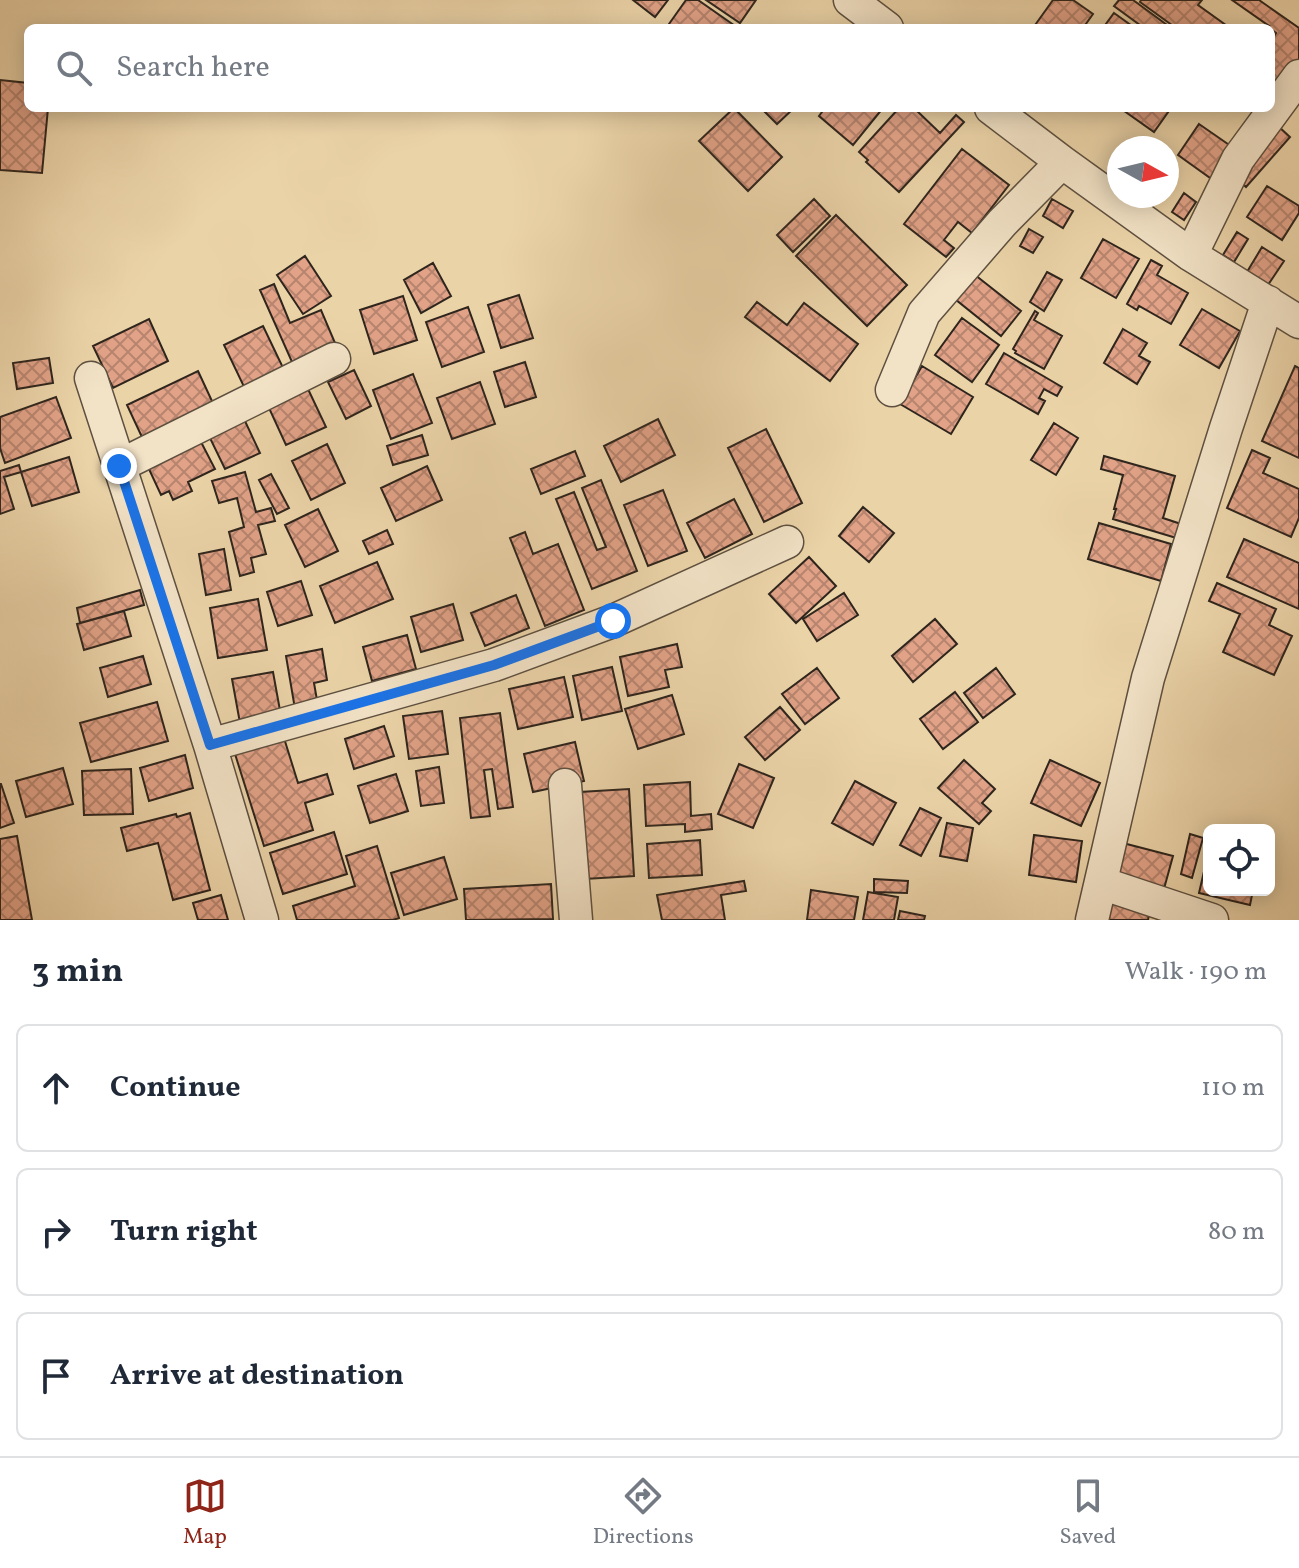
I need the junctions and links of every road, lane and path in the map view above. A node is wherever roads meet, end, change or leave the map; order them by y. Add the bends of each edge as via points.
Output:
1 (850, 0) edge
2 (882, 24) edge
3 (1299, 76) edge
4 (1275, 109) edge
5 (996, 112) edge
6 (1273, 112) edge
7 (1062, 162) junction
8 (1191, 255) junction
9 (1268, 302) junction
10 (1299, 322) edge
11 (334, 359) dead end
12 (91, 378) dead end
13 (892, 390) dead end
14 (119, 466) junction
15 (787, 542) dead end
16 (210, 745) junction
17 (565, 785) dead end
18 (1101, 883) junction
19 (262, 920) edge
20 (576, 920) edge
21 (1092, 920) edge
22 (1212, 920) edge

1 - 2 street
3 - 4 street
5 - 7 street
6 - 8 street via 1238,159
7 - 8 street
7 - 13 street via 924,313
8 - 9 street
9 - 10 street
9 - 18 street via 1148,678
11 - 14 street
12 - 14 street
14 - 16 street
15 - 16 street via 613,621 494,665
16 - 19 street
17 - 20 street
18 - 21 street
18 - 22 street

